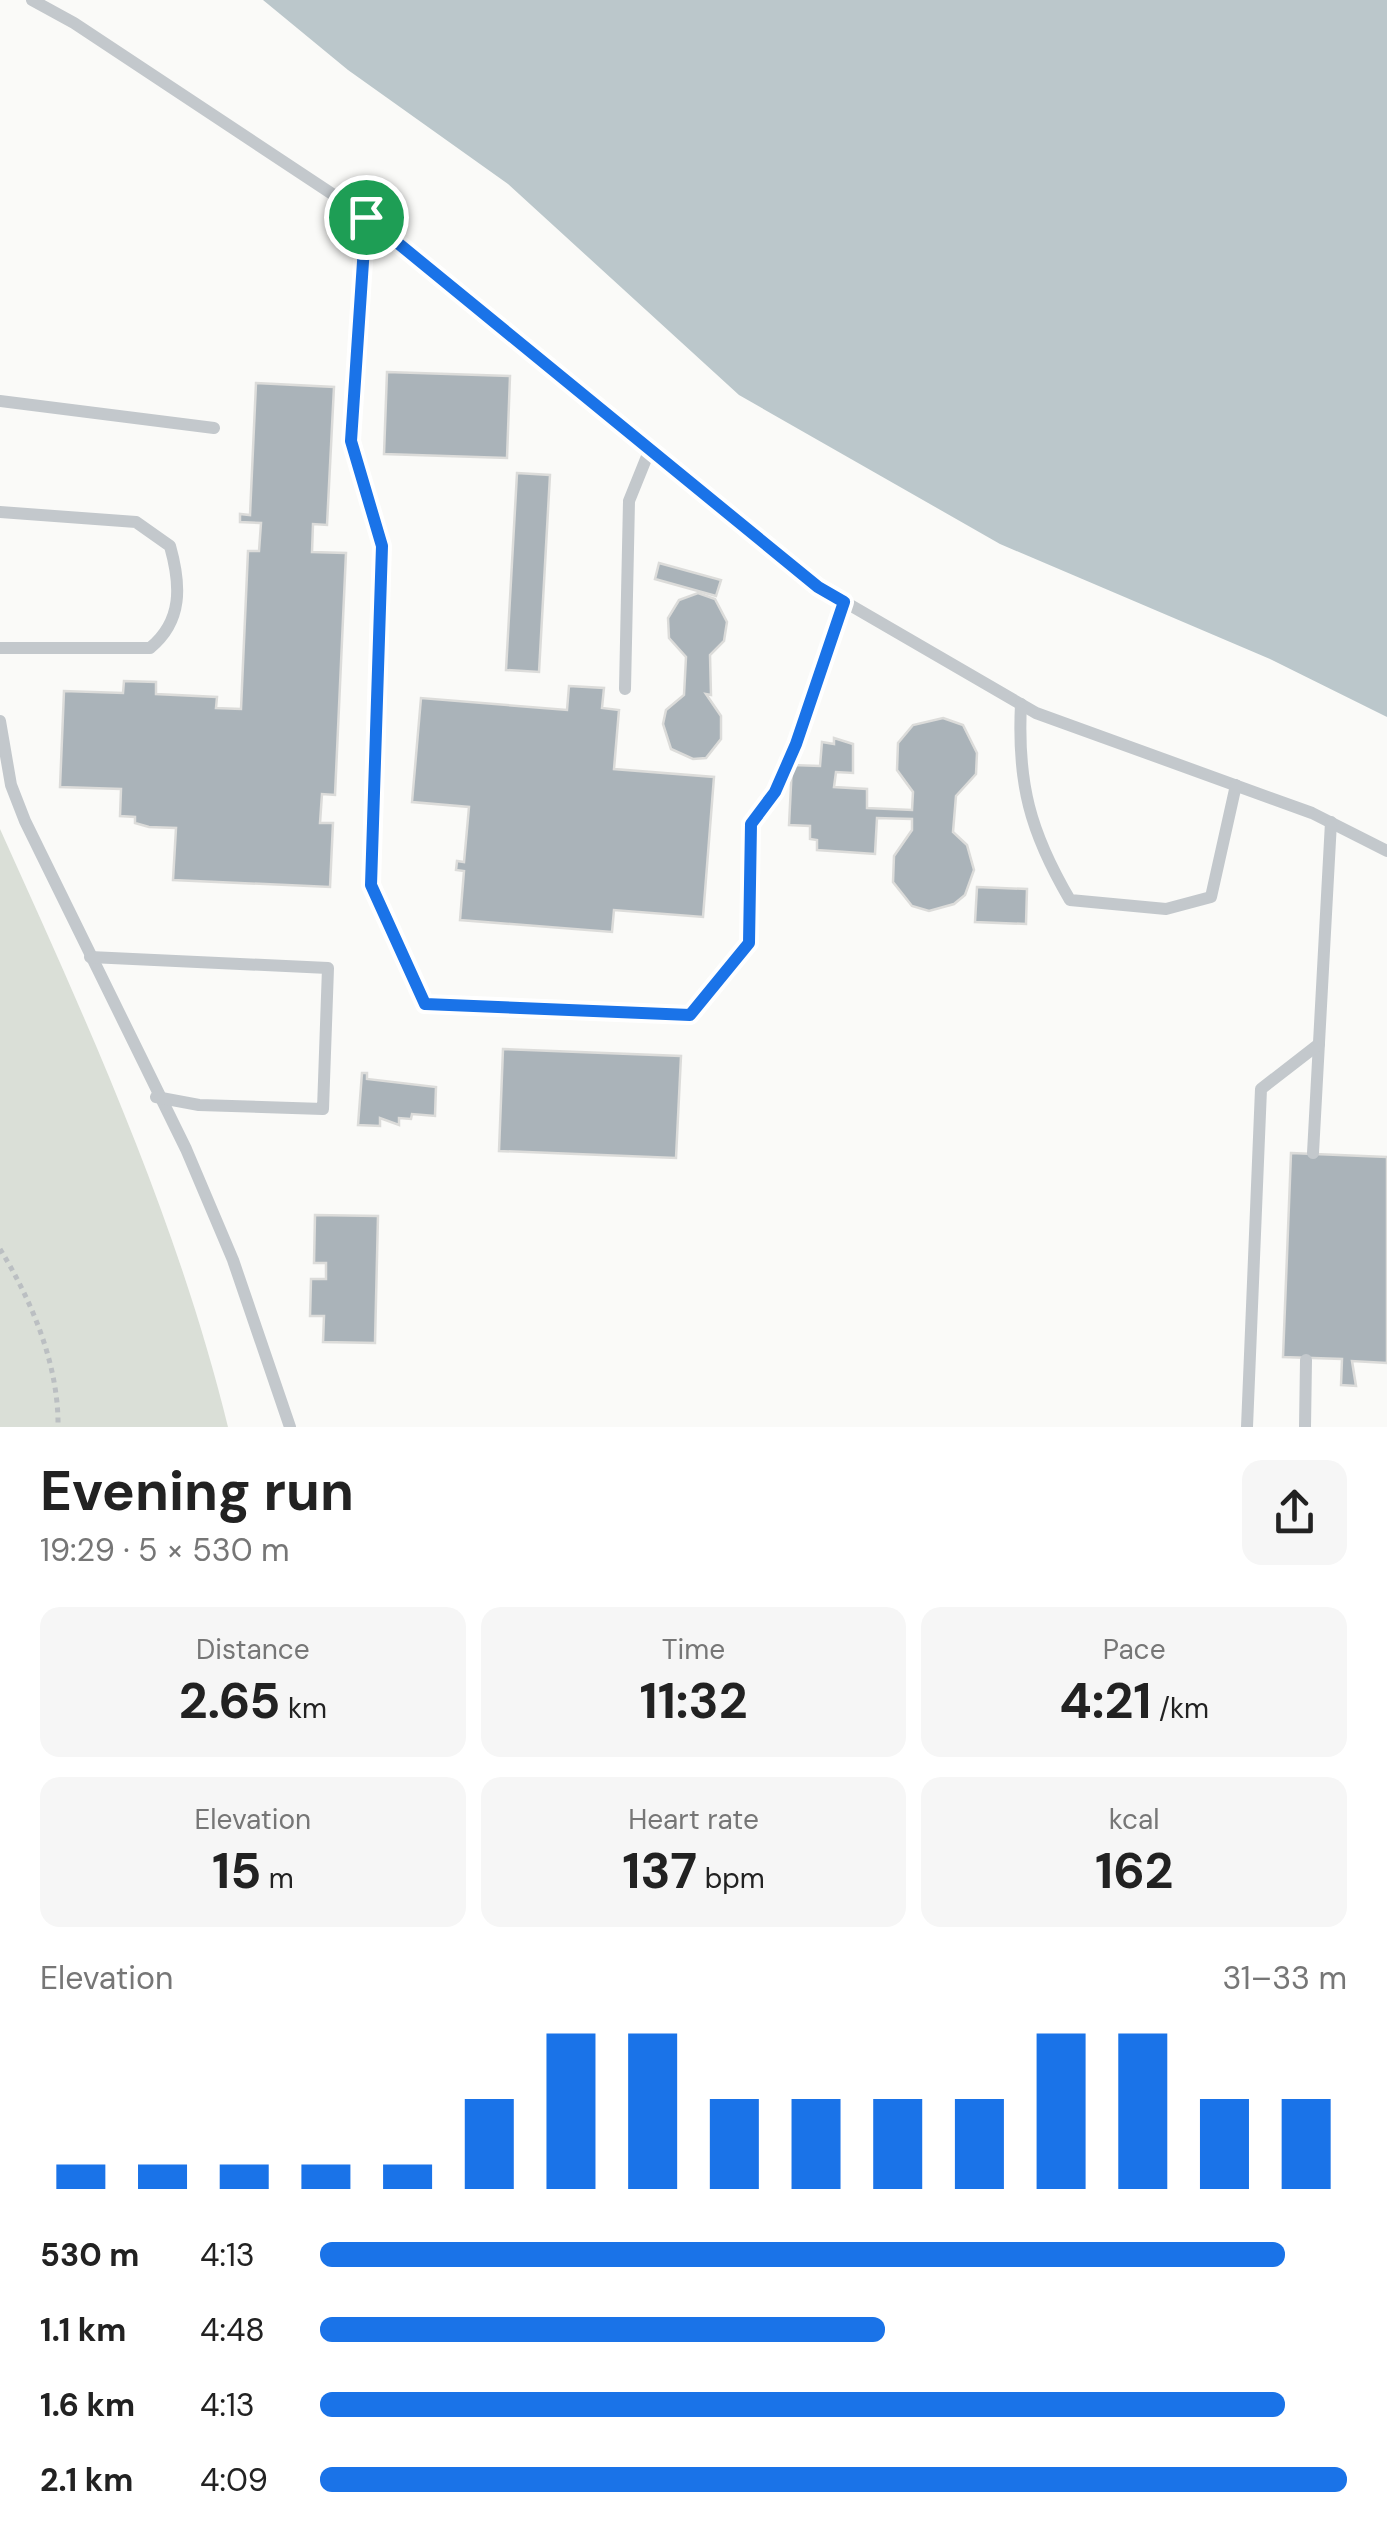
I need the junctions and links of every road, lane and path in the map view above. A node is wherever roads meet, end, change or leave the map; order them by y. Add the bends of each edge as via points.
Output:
1 (32, 0) edge
2 (366, 217) junction
3 (0, 401) edge
4 (214, 428) dead end
5 (650, 449) junction
6 (0, 512) edge
7 (844, 602) junction
8 (0, 648) edge
9 (624, 688) dead end
10 (1021, 704) junction
11 (0, 721) edge
12 (1236, 785) junction
13 (1332, 822) junction
14 (1387, 851) edge
15 (90, 958) junction
16 (1319, 1044) junction
17 (156, 1096) junction
18 (1313, 1153) dead end
19 (0, 1249) edge
20 (1306, 1360) dead end
21 (58, 1427) edge
22 (290, 1427) edge
23 (1247, 1427) edge
24 (1305, 1427) edge

1 - 2 lane
2 - 5 lane
2 - 7 lane via 351,441 382,546 371,885 425,1004 690,1015 749,943 751,824 775,792 796,744
3 - 4 lane
5 - 7 lane
5 - 9 lane via 629,502
6 - 8 lane via 136,522 170,546 178,576 177,609 167,634 150,648
7 - 10 lane
10 - 12 lane
10 - 12 lane via 1018,764 1042,852 1070,900 1166,909 1211,896
11 - 15 lane via 11,785
12 - 13 lane
13 - 14 lane
13 - 16 lane
15 - 17 lane
15 - 17 lane via 328,968 323,1109 199,1105
16 - 18 lane
16 - 23 lane via 1261,1089
17 - 22 lane via 233,1260
19 - 21 path via 46,1352 59,1396
20 - 24 lane

